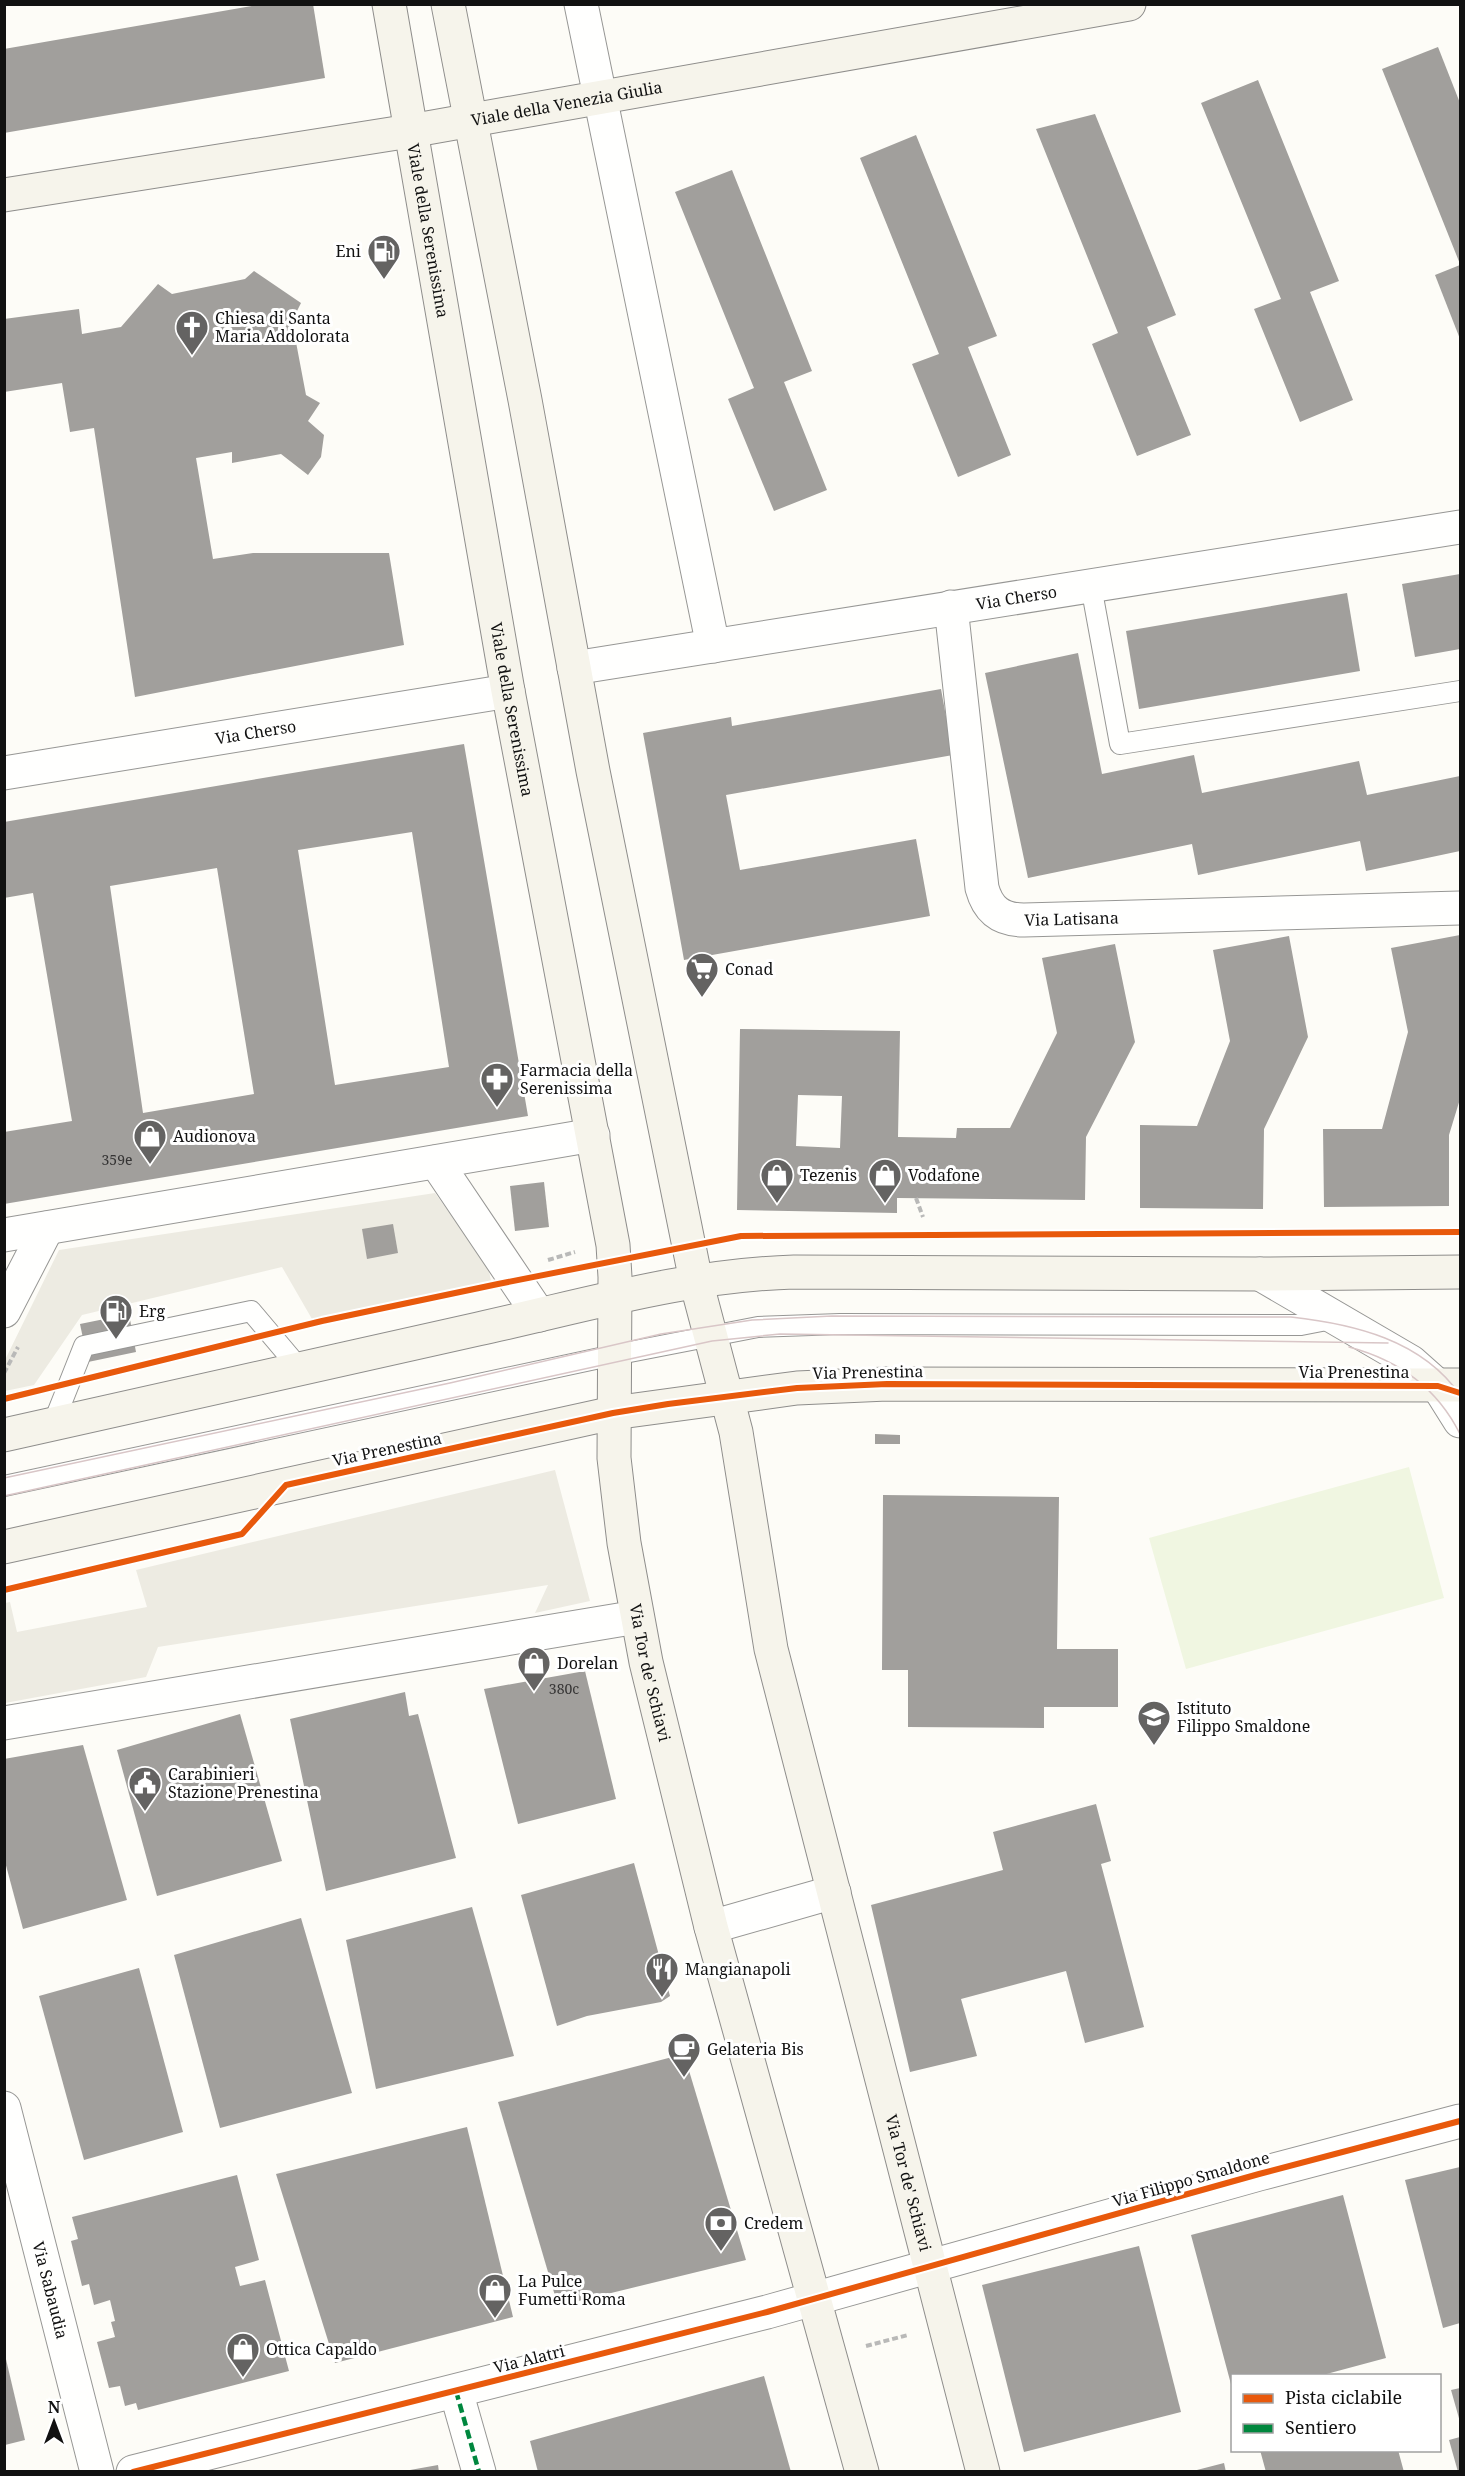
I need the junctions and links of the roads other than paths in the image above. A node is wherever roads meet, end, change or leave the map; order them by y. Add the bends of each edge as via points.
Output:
1 (389, 4) edge
2 (448, 4) edge
3 (581, 4) edge
4 (1129, 4) edge
5 (598, 98) junction
6 (469, 121) junction
7 (410, 131) junction
8 (4, 195) edge
9 (1461, 527) edge
10 (1091, 586) junction
11 (951, 607) junction
12 (713, 646) junction
13 (574, 668) junction
14 (508, 691) junction
15 (1461, 691) edge
16 (4, 773) edge
17 (1461, 908) edge
18 (593, 1135) junction
19 (436, 1162) junction
20 (47, 1228) junction
21 (4, 1235) edge
22 (1461, 1272) edge
23 (1260, 1274) junction
24 (696, 1281) junction
25 (614, 1296) junction
26 (4, 1311) edge
27 (539, 1315) junction
28 (1344, 1321) junction
29 (711, 1334) junction
30 (614, 1354) junction
31 (300, 1369) junction
32 (1449, 1386) edge
33 (728, 1396) junction
34 (613, 1413) junction
35 (1461, 1421) edge
36 (53, 1424) junction
37 (4, 1435) edge
38 (4, 1486) edge
39 (4, 1547) edge
40 (637, 1617) junction
41 (4, 1723) edge
42 (834, 1892) junction
43 (711, 1927) junction
44 (4, 2108) edge
45 (1461, 2121) edge
46 (930, 2268) junction
47 (814, 2299) junction
48 (456, 2391) junction
49 (97, 2472) edge
50 (133, 2472) edge
51 (479, 2472) edge
52 (862, 2472) edge
53 (983, 2472) edge

1 - 7 main road, Viale della Serenissima
2 - 6 main road
3 - 5 street
4 - 5 main road, Viale della Venezia Giulia
5 - 6 main road, Viale della Venezia Giulia
5 - 12 street
6 - 7 main road, Viale della Venezia Giulia
6 - 13 main road
7 - 8 main road, Viale della Venezia Giulia
7 - 14 main road, Viale della Serenissima
9 - 10 street, Via Cherso
10 - 11 street, Via Cherso
10 - 15 lane via 1120,744
11 - 12 street, Via Cherso
11 - 17 street, Via Latisana via 982,888 990,908 1002,916 1024,920
12 - 13 street, Via Cherso
13 - 24 main road
14 - 16 street, Via Cherso
14 - 18 main road, Viale della Serenissima
18 - 19 street
18 - 25 main road, Viale della Serenissima via 614,1253
19 - 20 street
19 - 27 street
20 - 21 street
20 - 26 street
22 - 23 main road
23 - 24 main road via 794,1272
23 - 28 street
24 - 25 main road
24 - 29 main road
25 - 27 main road
25 - 30 main road, Viale della Serenissima
27 - 31 main road
28 - 29 lane via 1301,1325 778,1325
28 - 32 street
29 - 30 lane
29 - 33 main road
30 - 34 main road, Viale della Serenissima
30 - 38 lane
31 - 36 main road
31 - 36 lane via 251,1311 84,1346
32 - 33 main road, Via Prenestina via 887,1384
32 - 35 street
33 - 34 main road, Via Prenestina
33 - 42 main road, Via Tor de' Schiavi via 771,1649
34 - 39 main road, Via Prenestina
34 - 40 main road, Via Tor de' Schiavi via 614,1458
36 - 37 main road
40 - 41 street
40 - 43 main road, Via Tor de' Schiavi
42 - 43 street
42 - 46 main road, Via Tor de' Schiavi
43 - 47 main road, Via Tor de' Schiavi
44 - 49 street, Via Sabaudia
45 - 46 street, Via Filippo Smaldone
46 - 47 street, Via Alatri
46 - 53 main road, Via Tor de' Schiavi
47 - 48 street, Via Alatri
47 - 52 main road, Via Tor de' Schiavi
48 - 50 street, Via Alatri
48 - 51 street

